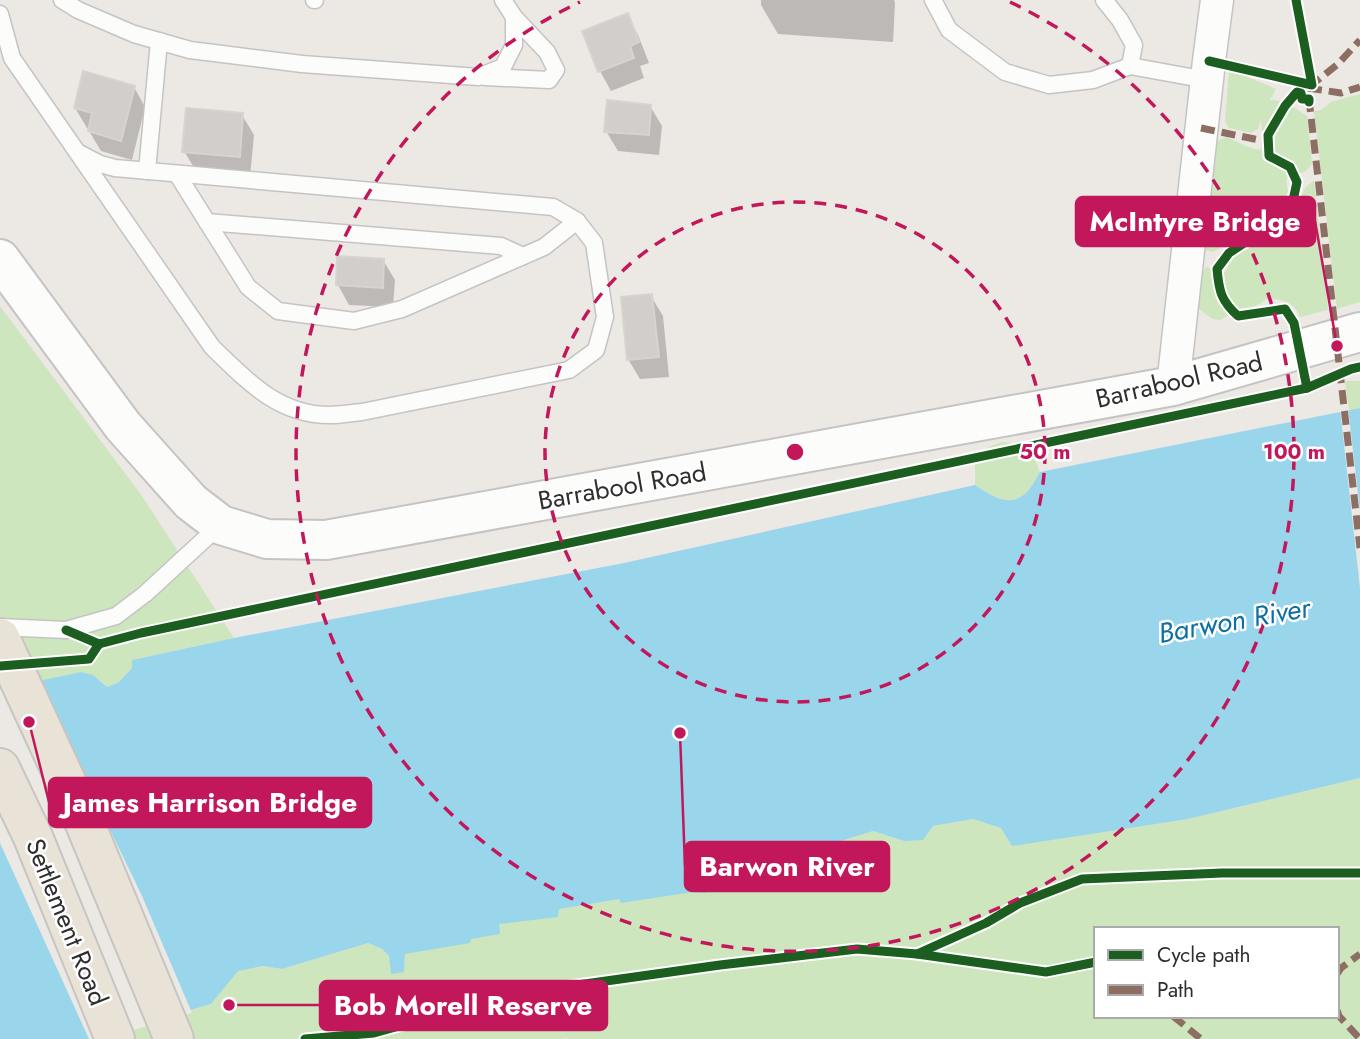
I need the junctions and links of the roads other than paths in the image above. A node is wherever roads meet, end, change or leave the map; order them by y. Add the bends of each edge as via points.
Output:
1 (62, 0) edge
2 (503, 0) edge
3 (933, 0) edge
4 (1104, 0) edge
5 (1217, 0) edge
6 (0, 14) edge
7 (514, 17) junction
8 (159, 41) junction
9 (1130, 66) junction
10 (478, 77) junction
11 (1207, 80) junction
12 (77, 152) junction
13 (147, 171) junction
14 (177, 174) junction
15 (578, 221) junction
16 (207, 222) junction
17 (523, 256) junction
18 (0, 259) edge
19 (1360, 332) edge
20 (1173, 386) junction
21 (221, 524) junction
22 (0, 626) edge
23 (0, 638) edge
24 (0, 768) edge
25 (115, 1039) edge
26 (174, 1039) edge

1 - 8 lane
2 - 7 lane
3 - 9 lane via 949,30 1005,72 1049,85 1093,80
4 - 9 lane via 1134,45
5 - 11 street
6 - 12 lane via 12,58
7 - 10 lane via 514,45 503,67
7 - 10 lane via 547,52 556,70 549,80
8 - 10 lane via 190,50 302,64
8 - 13 lane
9 - 11 lane
11 - 20 street
12 - 13 lane via 100,164
12 - 15 lane via 212,347 254,387 291,409 328,415 569,370 596,350 605,317 594,243
13 - 14 lane
14 - 15 lane via 553,207
14 - 16 lane
15 - 17 lane via 544,247
16 - 17 lane via 501,246
16 - 17 lane via 248,286 278,311 354,321 402,309
18 - 21 street, Barrabool Road via 122,426 191,502
19 - 20 street, Barrabool Road
20 - 21 street, Barrabool Road via 326,540 267,539
21 - 22 lane via 116,616 66,630
23 - 26 highway, Settlement Road via 81,814
24 - 25 highway, Settlement Road

